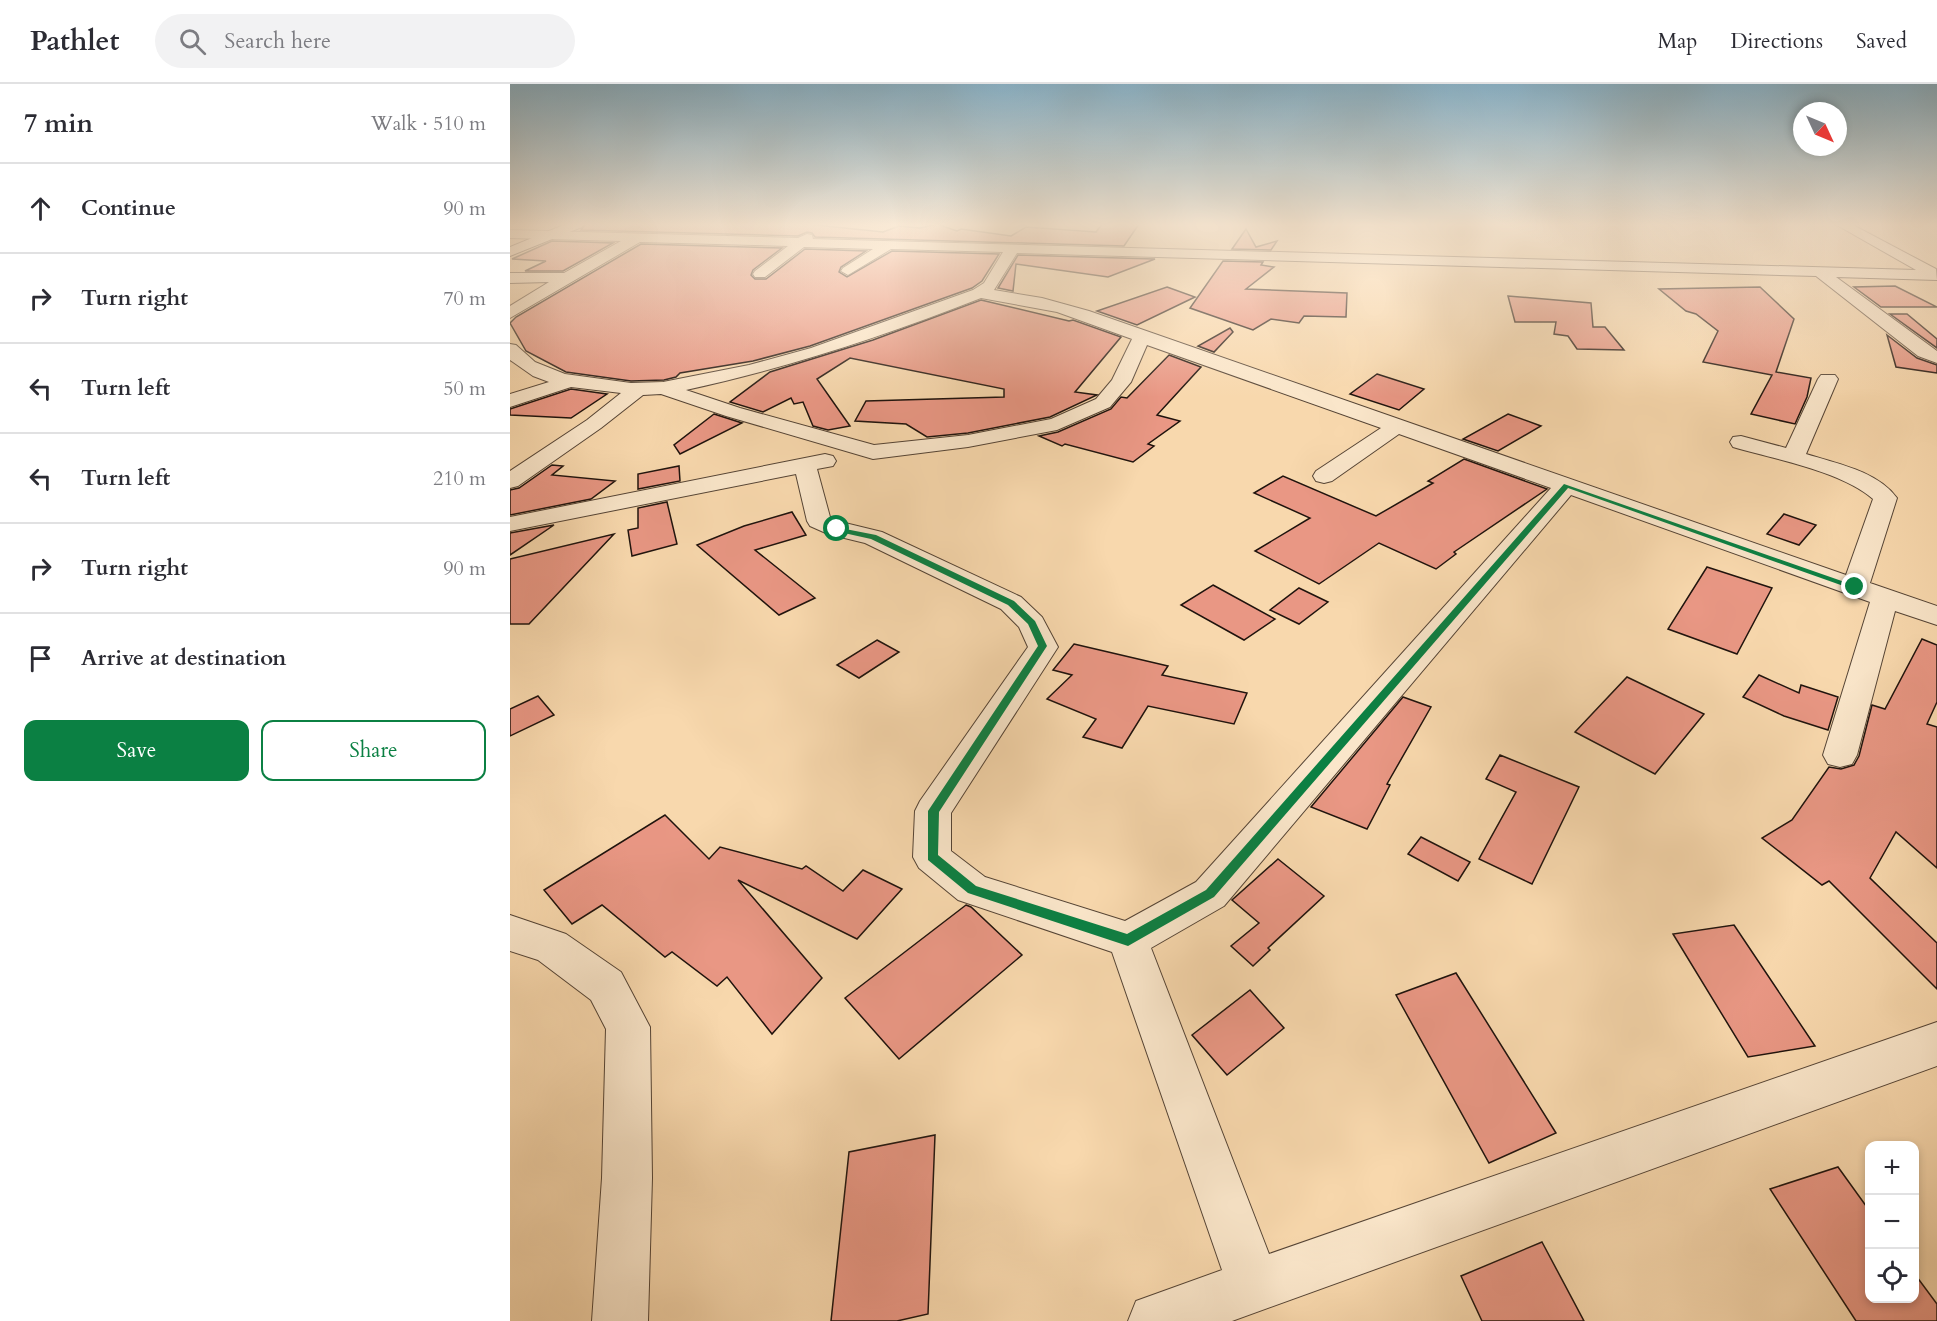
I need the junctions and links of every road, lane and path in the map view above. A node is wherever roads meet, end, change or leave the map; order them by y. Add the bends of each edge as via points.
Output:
1 (560, 282) edge
2 (993, 282) edge
3 (1832, 282) edge
4 (979, 293) junction
5 (510, 313) edge
6 (1142, 337) junction
7 (510, 349) edge
8 (1937, 357) edge
9 (1828, 379) dead end
10 (567, 382) junction
11 (640, 388) junction
12 (662, 388) junction
13 (510, 401) edge
14 (1397, 426) junction
15 (1741, 442) dead end
16 (873, 452) junction
17 (1793, 458) junction
18 (806, 465) junction
19 (1324, 476) dead end
20 (510, 481) edge
21 (1567, 485) junction
22 (510, 524) edge
23 (1855, 587) junction
24 (1885, 598) junction
25 (1937, 616) edge
26 (1840, 755) dead end
27 (510, 933) edge
28 (1128, 940) junction
29 (1937, 1044) edge
30 (1254, 1285) junction
31 (621, 1321) edge
32 (1156, 1321) edge

1 - 5 street
2 - 4 street
3 - 8 street via 1924,352
4 - 6 street via 1033,300 1086,314
4 - 12 street via 861,339 760,369
6 - 14 street
6 - 16 street via 1121,382 1103,403 1057,424 968,441
7 - 10 street via 542,375
9 - 17 street
10 - 11 street
10 - 13 street
11 - 12 street
11 - 20 street
12 - 16 street
14 - 19 street
14 - 21 street
15 - 17 street
16 - 18 street
17 - 23 street via 1857,478 1885,498
18 - 22 street
18 - 28 street via 819,521 873,537 1011,603 1032,623 1043,646 933,811 932,857 972,889
21 - 23 street
21 - 28 street via 1210,894
23 - 24 street
24 - 25 street
24 - 26 street
27 - 31 street via 552,947 606,986 628,1028
28 - 30 street
29 - 30 street
30 - 32 street

